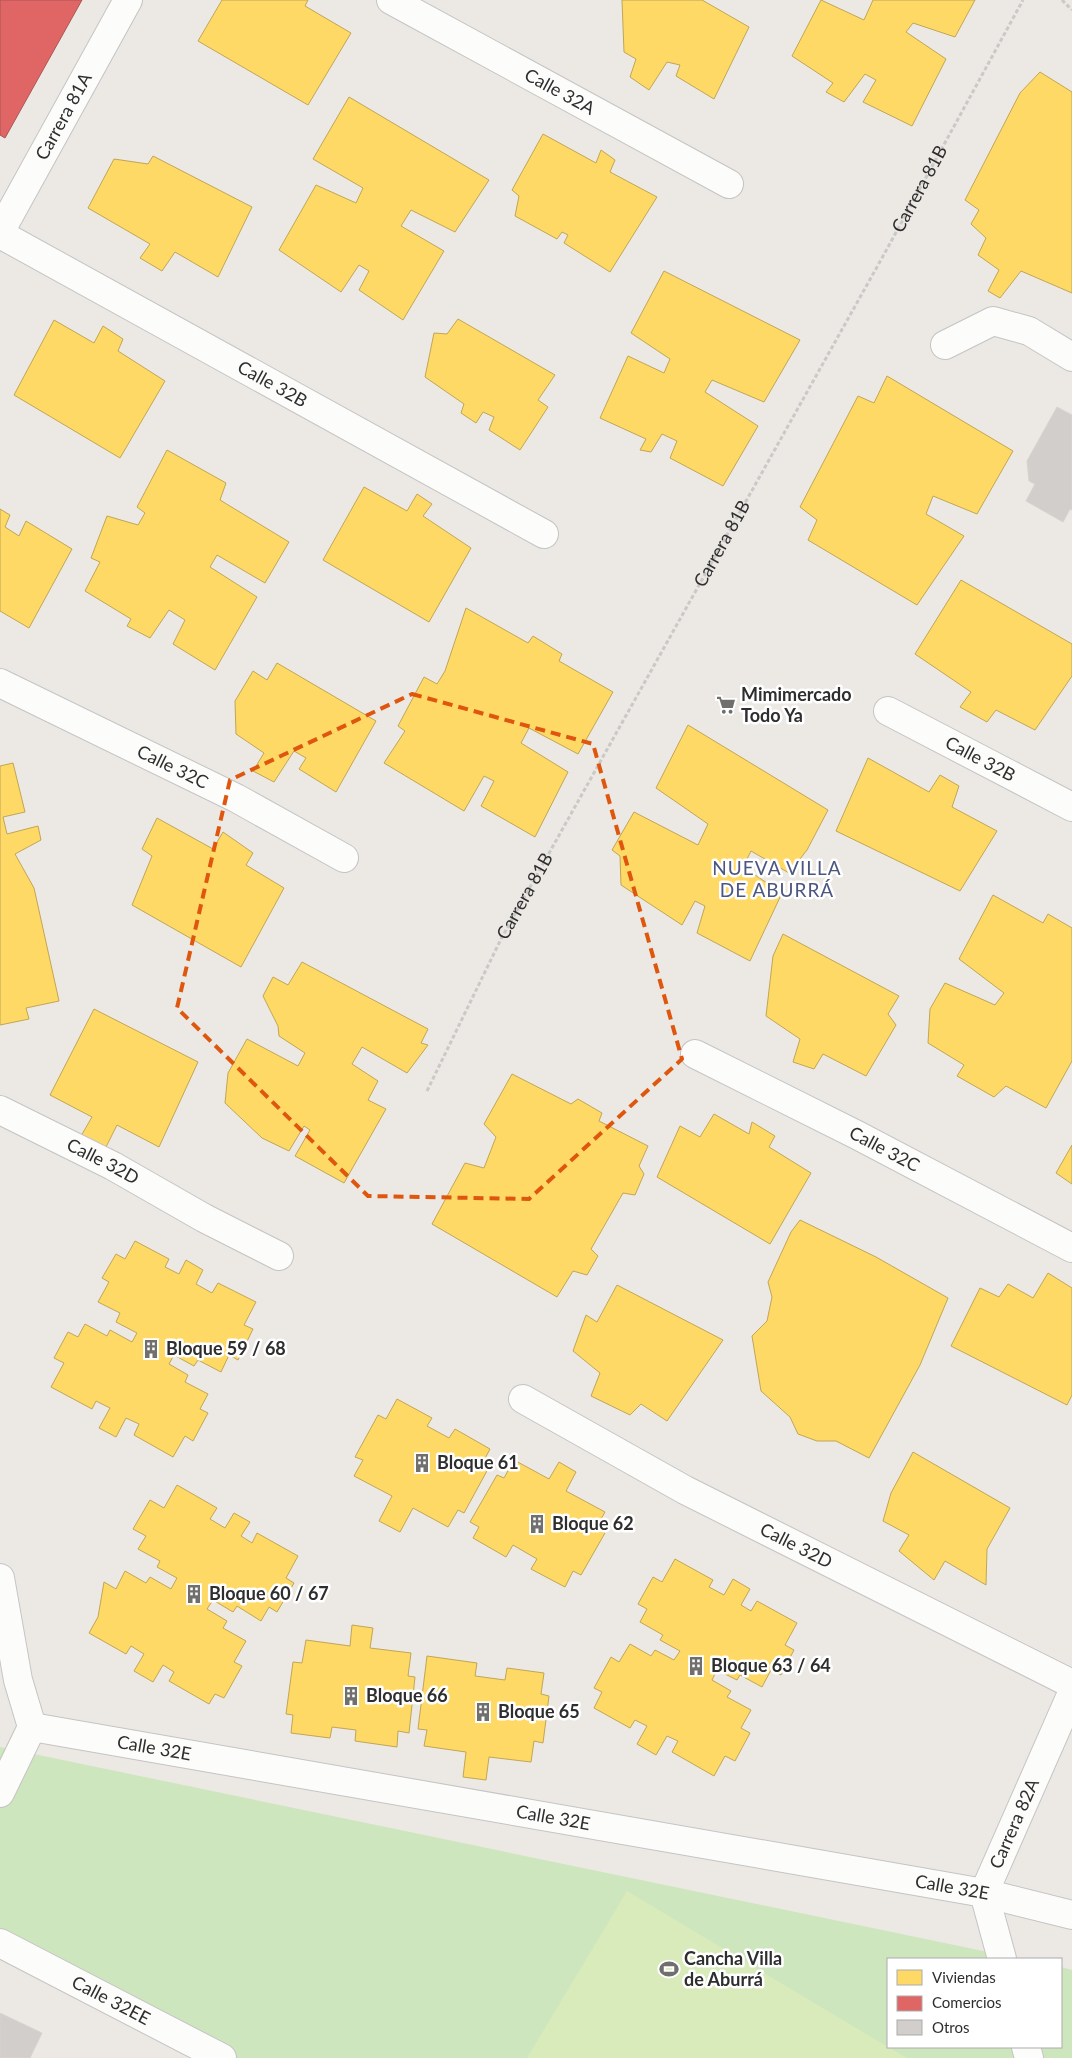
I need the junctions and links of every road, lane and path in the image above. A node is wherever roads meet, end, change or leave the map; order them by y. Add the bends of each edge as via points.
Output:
1 (128, 0) edge
2 (391, 0) edge
3 (1023, 0) edge
4 (1062, 0) edge
5 (1072, 10) edge
6 (729, 184) dead end
7 (0, 233) edge
8 (945, 344) dead end
9 (1072, 357) edge
10 (544, 534) dead end
11 (0, 683) edge
12 (888, 711) dead end
13 (1072, 807) edge
14 (344, 858) dead end
15 (695, 1054) dead end
16 (428, 1091) dead end
17 (0, 1110) edge
18 (1072, 1248) edge
19 (279, 1256) dead end
20 (523, 1399) dead end
21 (0, 1578) edge
22 (1072, 1684) edge
23 (1072, 1694) edge
24 (32, 1727) junction
25 (0, 1792) edge
26 (984, 1893) junction
27 (1072, 1915) edge
28 (0, 1943) edge
29 (1002, 1958) edge
30 (222, 2058) edge

1 - 7 street, Carrera 81A
2 - 6 street, Calle 32A
3 - 16 path, Carrera 81B via 501,940
4 - 5 path
7 - 10 street, Calle 32B
8 - 9 street via 993,321 1029,331
11 - 14 street, Calle 32C via 236,798
12 - 13 street, Calle 32B
15 - 18 street, Calle 32C
17 - 19 street, Calle 32D via 114,1166 204,1218
20 - 22 street, Calle 32D via 684,1490
21 - 24 street via 18,1680
23 - 26 street, Carrera 82A
24 - 25 street
24 - 26 street, Calle 32E
26 - 27 street, Calle 32E
26 - 29 street, Carrera 82A
28 - 30 street, Calle 32EE

